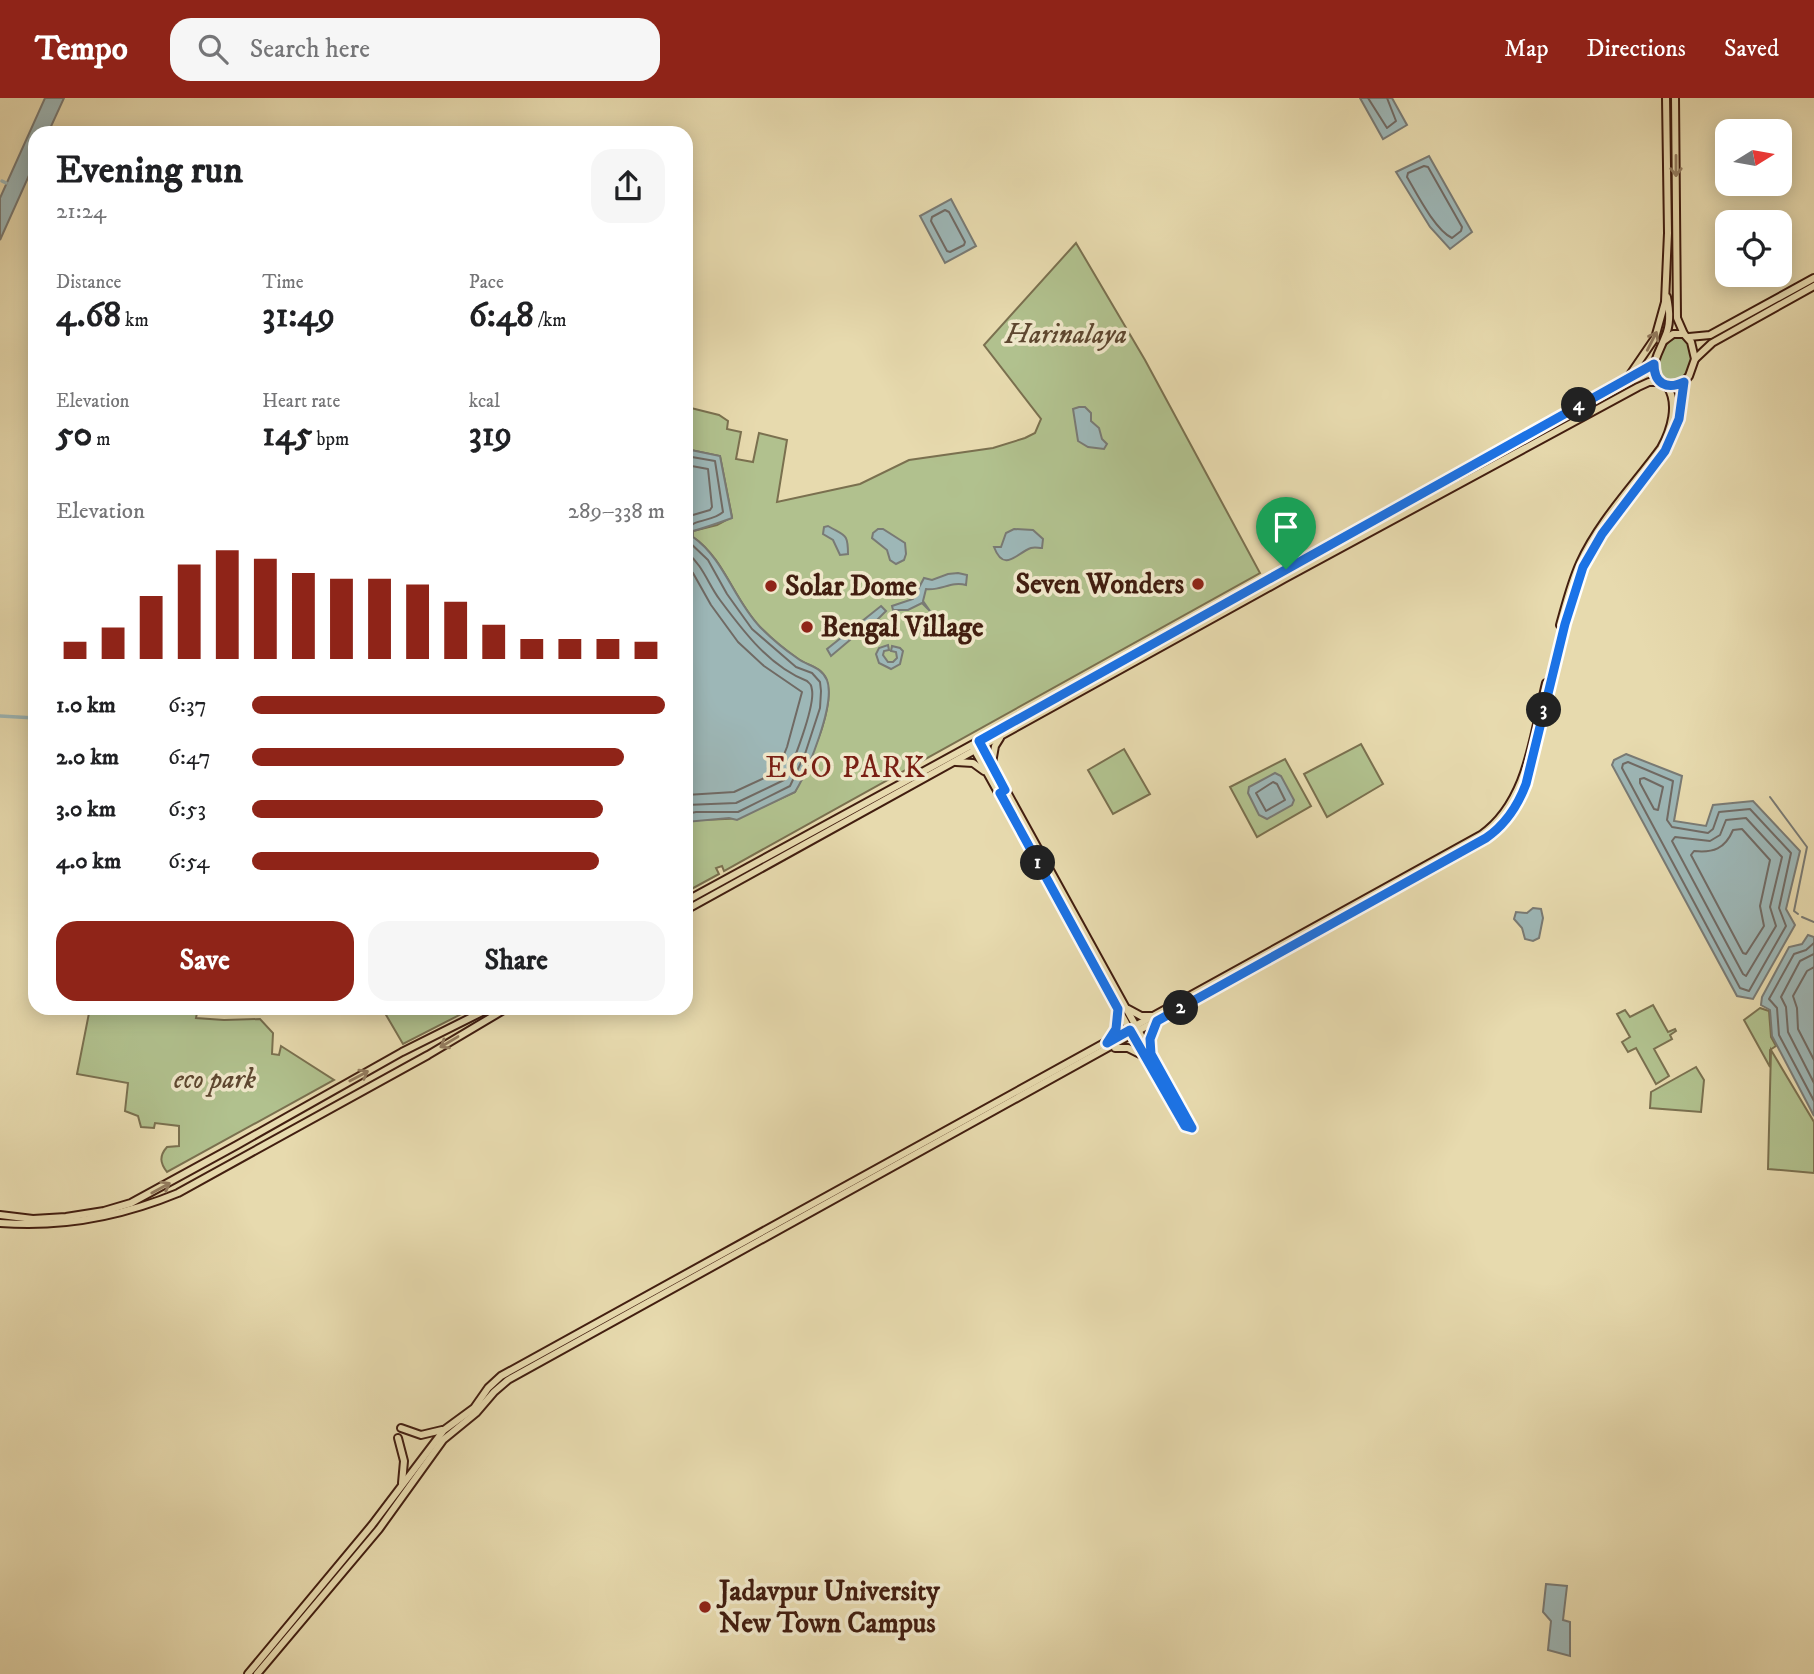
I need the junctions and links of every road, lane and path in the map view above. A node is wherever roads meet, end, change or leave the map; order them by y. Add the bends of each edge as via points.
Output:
1 (1666, 98) edge
2 (1675, 98) edge
3 (1667, 278) junction
4 (1814, 278) edge
5 (1814, 286) edge
6 (1658, 288) dead end
7 (1666, 292) junction
8 (1686, 336) junction
9 (1665, 340) junction
10 (1695, 359) junction
11 (1654, 364) junction
12 (1627, 379) junction
13 (1660, 382) junction
14 (1684, 382) junction
15 (1667, 386) junction
16 (1004, 734) junction
17 (977, 746) junction
18 (952, 763) junction
19 (993, 766) junction
20 (988, 774) junction
21 (1002, 791) junction
22 (693, 897) edge
23 (693, 906) edge
24 (1121, 1007) junction
25 (476, 1015) edge
26 (496, 1015) edge
27 (1158, 1018) junction
28 (1135, 1031) junction
29 (1108, 1046) junction
30 (1148, 1056) junction
31 (1191, 1126) dead end
32 (0, 1215) edge
33 (0, 1223) edge
34 (401, 1428) dead end
35 (444, 1430) junction
36 (398, 1438) dead end
37 (402, 1485) junction
38 (248, 1674) edge
39 (257, 1674) edge

1 - 3 main road
2 -> 8 main road via 1677,318
3 - 6 main road
3 - 7 main road
4 - 8 main road via 1710,335
5 - 10 main road via 1708,345
7 - 9 main road via 1670,318
12 -> 7 main road via 1655,338
8 - 9 main road via 1673,334
8 - 10 main road
9 - 11 main road
10 - 14 main road
11 - 12 main road
11 - 13 main road
12 - 17 main road
13 - 15 main road
13 - 16 main road via 1637,387 1533,449 1284,579
14 - 15 main road
14 - 27 main road via 1679,419 1665,451 1602,534 1583,567 1526,784 1503,823 1486,838
15 - 27 main road via 1674,401 1664,441 1598,532 1569,590 1521,784 1506,811 1481,835
16 - 17 main road
16 - 19 main road via 995,746
17 - 18 main road
17 - 19 main road
17 - 20 main road
17 - 22 main road
18 - 20 main road via 973,763
18 - 23 main road
19 - 21 main road
20 - 21 main road
21 - 24 main road
24 - 27 main road
24 - 28 main road
24 - 29 main road
32 -> 25 main road via 66,1217 131,1203
26 -> 33 main road via 178,1193 95,1219
27 - 28 main road
27 - 30 main road
28 - 29 main road
28 - 30 main road
29 - 30 main road
29 - 35 main road via 519,1364
29 - 39 main road via 508,1380 443,1440 379,1529
30 - 31 main road
34 - 35 main road via 421,1435
35 - 37 main road
36 - 37 main road via 404,1461
37 - 38 main road

